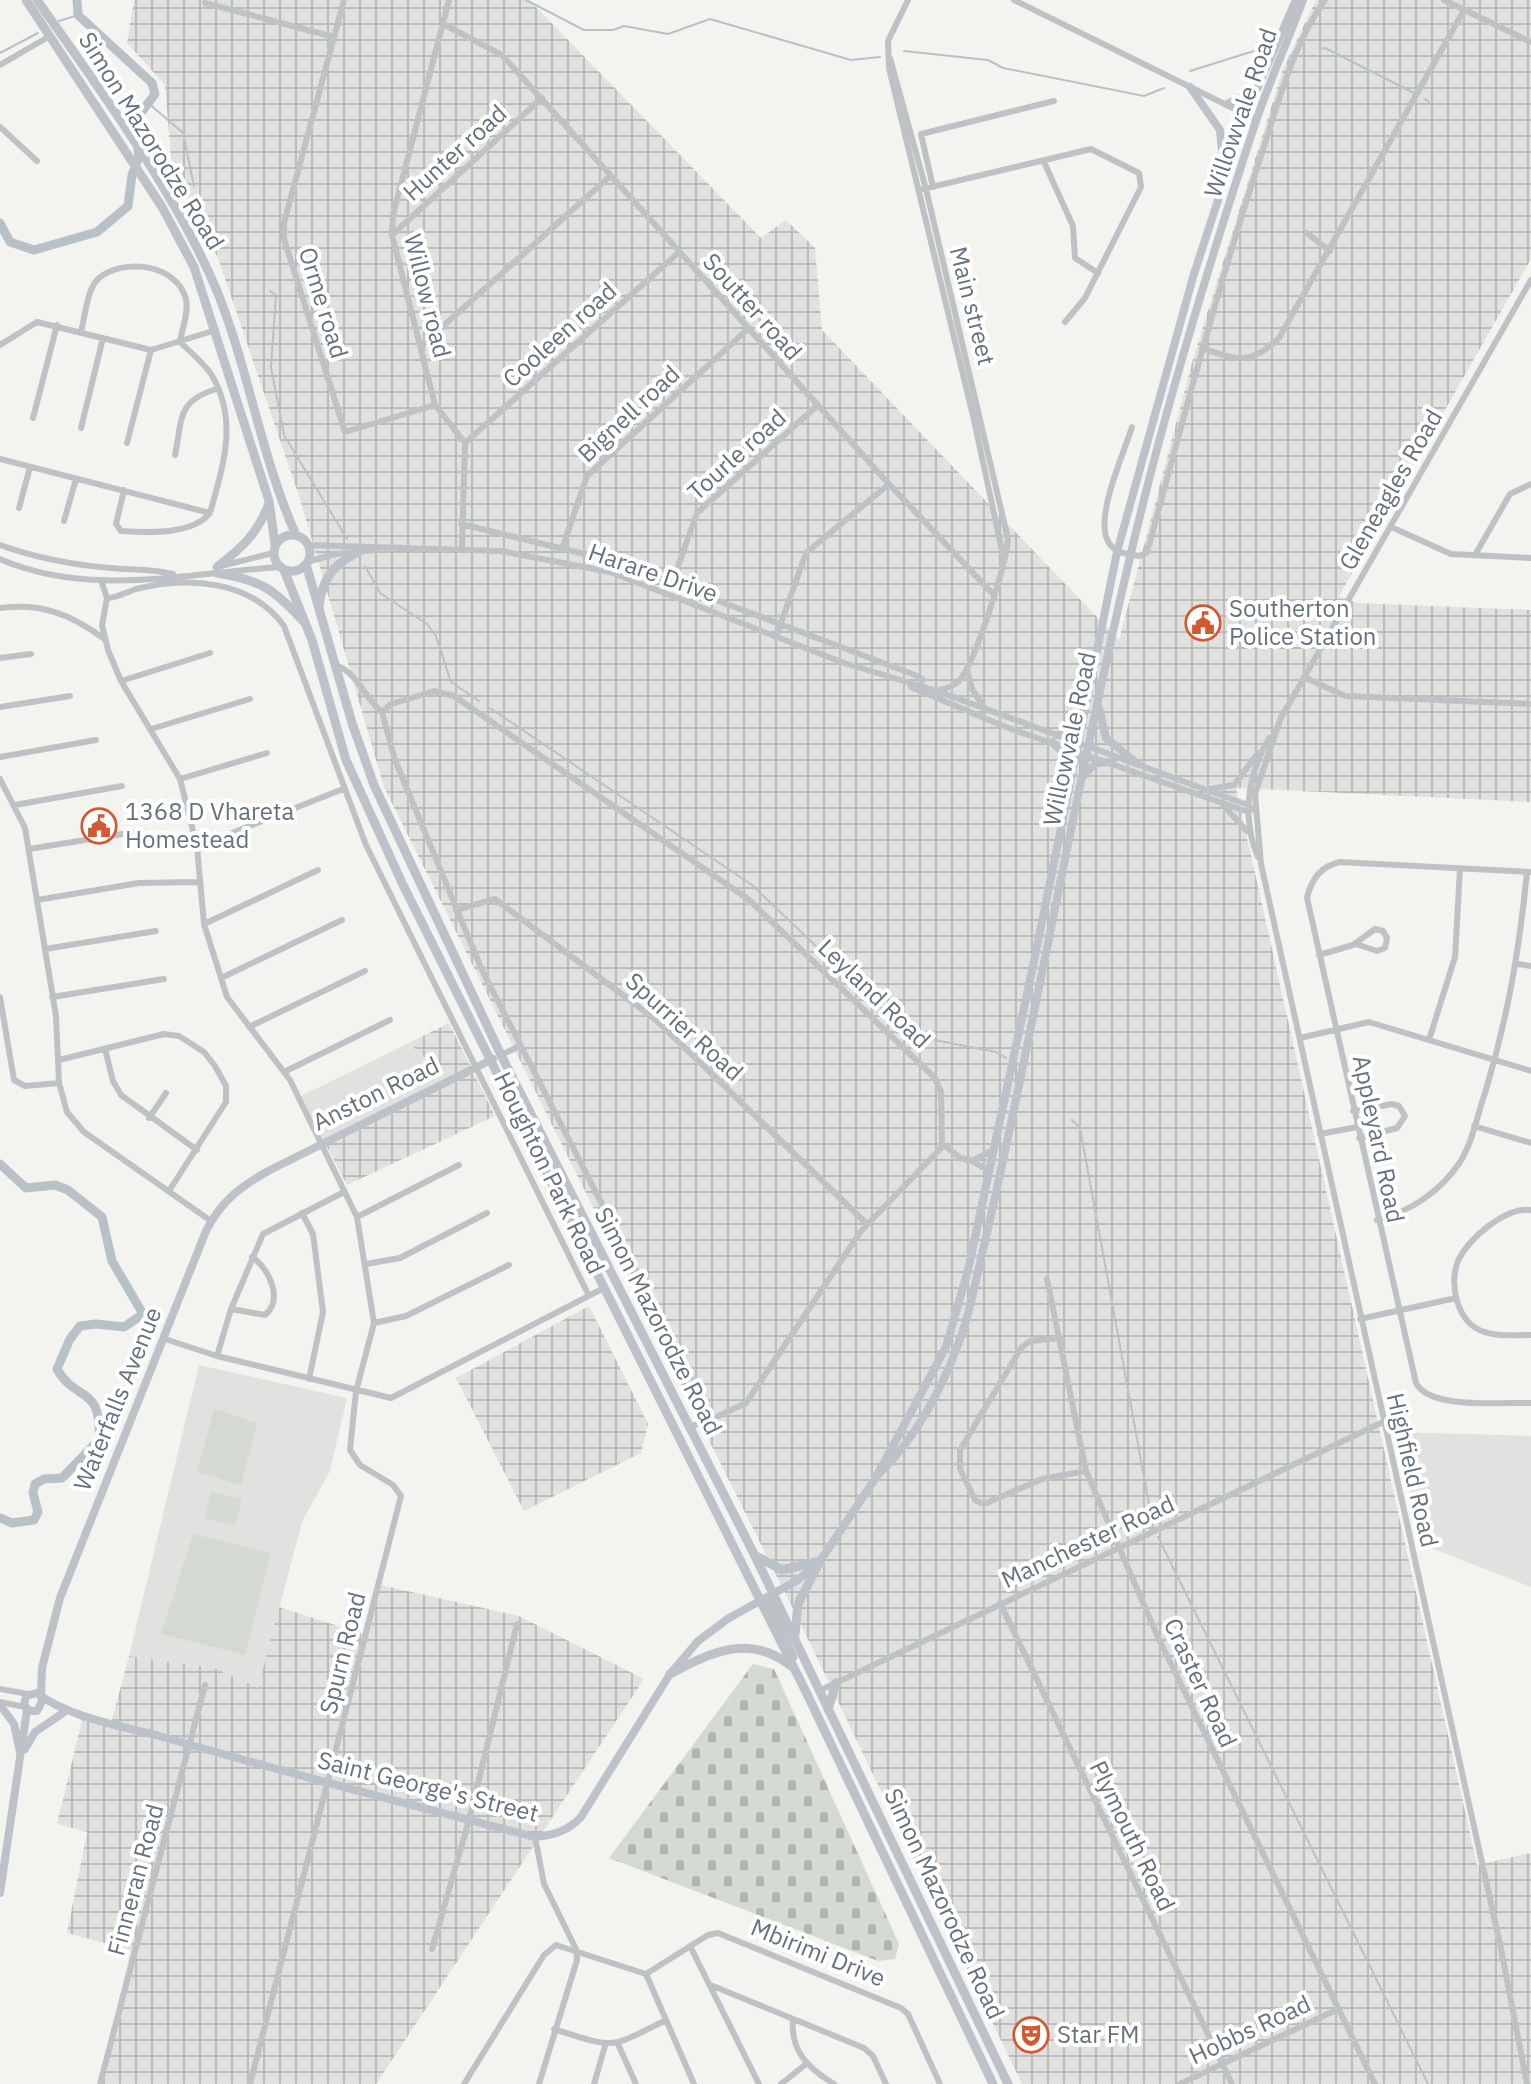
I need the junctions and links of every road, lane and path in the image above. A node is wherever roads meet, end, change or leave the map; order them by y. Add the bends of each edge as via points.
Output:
1 (26, 0) edge
2 (37, 0) edge
3 (344, 0) edge
4 (449, 0) edge
5 (908, 0) edge
6 (1014, 0) edge
7 (1296, 0) edge
8 (1303, 0) edge
9 (1325, 0) edge
10 (1444, 0) edge
11 (205, 3) dead end
12 (1464, 10) junction
13 (443, 24) junction
14 (50, 36) junction
15 (334, 37) junction
16 (1531, 42) edge
17 (0, 65) edge
18 (1190, 87) junction
19 (1255, 91) junction
20 (542, 98) junction
21 (1054, 101) dead end
22 (1227, 104) junction
23 (1246, 114) junction
24 (1257, 120) junction
25 (0, 127) edge
26 (120, 131) junction
27 (37, 161) dead end
28 (1044, 162) junction
29 (145, 172) junction
30 (609, 177) junction
31 (1224, 180) junction
32 (926, 188) junction
33 (1307, 233) dead end
34 (392, 235) junction
35 (1330, 251) junction
36 (678, 253) junction
37 (1098, 273) junction
38 (1531, 280) edge
39 (1065, 322) dead end
40 (57, 325) junction
41 (749, 328) junction
42 (216, 330) junction
43 (81, 332) junction
44 (103, 338) junction
45 (180, 342) junction
46 (0, 345) edge
47 (421, 346) junction
48 (1202, 348) junction
49 (151, 350) junction
50 (216, 389) junction
51 (435, 405) junction
52 (818, 405) junction
53 (33, 418) dead end
54 (1132, 427) dead end
55 (81, 428) dead end
56 (127, 443) dead end
57 (465, 443) junction
58 (175, 455) dead end
59 (0, 459) edge
60 (30, 467) junction
61 (76, 479) junction
62 (889, 484) junction
63 (1531, 484) edge
64 (124, 490) junction
65 (269, 501) junction
66 (19, 508) dead end
67 (210, 513) junction
68 (64, 521) dead end
69 (461, 524) junction
70 (1391, 527) junction
71 (296, 535) junction
72 (0, 545) edge
73 (308, 545) junction
74 (563, 546) junction
75 (384, 548) junction
76 (274, 549) junction
77 (462, 549) junction
78 (358, 552) junction
79 (1117, 552) junction
80 (1130, 555) junction
81 (1475, 555) junction
82 (1531, 558) edge
83 (0, 559) edge
84 (306, 563) junction
85 (282, 568) junction
86 (217, 570) junction
87 (179, 575) junction
88 (102, 583) junction
89 (672, 583) junction
90 (993, 594) junction
91 (107, 598) junction
92 (0, 608) edge
93 (319, 616) junction
94 (306, 624) junction
95 (778, 624) junction
96 (776, 637) junction
97 (103, 638) junction
98 (210, 653) dead end
99 (31, 654) dead end
100 (0, 658) edge
101 (334, 664) junction
102 (967, 669) junction
103 (1304, 677) junction
104 (121, 681) junction
105 (900, 682) junction
106 (921, 686) junction
107 (937, 691) junction
108 (70, 696) dead end
109 (250, 699) dead end
110 (1098, 703) junction
111 (1531, 704) edge
112 (0, 707) edge
113 (985, 709) junction
114 (382, 712) junction
115 (1281, 717) junction
116 (1081, 722) junction
117 (151, 729) junction
118 (1054, 738) junction
119 (96, 740) dead end
120 (1265, 745) junction
121 (1076, 746) junction
122 (1087, 750) junction
123 (267, 753) dead end
124 (0, 757) edge
125 (1112, 762) junction
126 (1138, 764) junction
127 (1072, 771) junction
128 (0, 779) edge
129 (180, 779) junction
130 (1080, 781) junction
131 (122, 786) dead end
132 (343, 789) junction
133 (1206, 789) junction
134 (1217, 801) junction
135 (15, 805) junction
136 (1250, 809) junction
137 (135, 832) dead end
138 (1251, 838) junction
139 (197, 847) junction
140 (29, 849) junction
141 (1261, 864) junction
142 (1460, 869) junction
143 (318, 870) dead end
144 (1529, 872) edge
145 (198, 882) junction
146 (37, 900) junction
147 (456, 910) junction
148 (342, 920) dead end
149 (204, 924) junction
150 (156, 931) dead end
151 (1356, 944) junction
152 (45, 949) junction
153 (1319, 955) junction
154 (1518, 964) junction
155 (1531, 966) edge
156 (365, 971) dead end
157 (221, 978) junction
158 (164, 979) dead end
159 (0, 997) edge
160 (52, 997) junction
161 (466, 1016) junction
162 (390, 1020) dead end
163 (454, 1023) junction
164 (249, 1027) junction
165 (1335, 1028) junction
166 (1300, 1038) junction
167 (1429, 1040) junction
168 (520, 1046) junction
169 (105, 1049) junction
170 (501, 1055) junction
171 (59, 1060) junction
172 (1495, 1060) junction
173 (489, 1061) junction
174 (477, 1067) junction
175 (1531, 1071) edge
176 (284, 1072) junction
177 (59, 1083) junction
178 (166, 1093) dead end
179 (1353, 1111) junction
180 (149, 1118) junction
181 (1474, 1126) junction
182 (1357, 1127) junction
183 (1320, 1134) junction
184 (1359, 1138) junction
185 (1531, 1143) edge
186 (319, 1144) junction
187 (943, 1144) junction
188 (197, 1150) junction
189 (993, 1150) junction
190 (972, 1161) junction
191 (459, 1165) dead end
192 (270, 1170) joint
193 (989, 1171) junction
194 (169, 1191) junction
195 (344, 1192) junction
196 (1531, 1210) edge
197 (302, 1213) junction
198 (487, 1213) dead end
199 (357, 1217) junction
200 (1377, 1220) junction
201 (211, 1221) junction
202 (867, 1224) junction
203 (252, 1257) junction
204 (366, 1264) junction
205 (509, 1265) dead end
206 (1047, 1279) dead end
207 (604, 1288) junction
208 (589, 1296) junction
209 (1456, 1298) junction
210 (231, 1309) junction
211 (1398, 1311) junction
212 (1360, 1319) junction
213 (374, 1323) junction
214 (1531, 1335) edge
215 (1061, 1338) junction
216 (165, 1339) junction
217 (217, 1356) junction
218 (309, 1379) junction
219 (356, 1391) junction
220 (1531, 1403) edge
221 (712, 1419) junction
222 (1383, 1422) junction
223 (689, 1427) junction
224 (1086, 1471) junction
225 (875, 1479) junction
226 (1119, 1549) junction
227 (754, 1554) junction
228 (820, 1561) junction
229 (765, 1598) junction
230 (1000, 1603) junction
231 (517, 1624) dead end
232 (796, 1645) junction
233 (42, 1668) junction
234 (794, 1669) junction
235 (670, 1674) junction
236 (836, 1683) junction
237 (205, 1685) dead end
238 (0, 1689) edge
239 (820, 1691) junction
240 (30, 1694) junction
241 (808, 1696) junction
242 (42, 1698) junction
243 (0, 1704) edge
244 (32, 1710) junction
245 (828, 1710) junction
246 (63, 1713) junction
247 (80, 1713) junction
248 (828, 1738) junction
249 (191, 1745) junction
250 (20, 1757) junction
251 (328, 1783) junction
252 (469, 1820) junction
253 (535, 1837) junction
254 (0, 1893) edge
255 (690, 1946) junction
256 (432, 1949) dead end
257 (576, 1949) junction
258 (646, 1974) junction
259 (713, 1986) junction
260 (1336, 2010) junction
261 (793, 2019) junction
262 (666, 2020) junction
263 (554, 2029) junction
264 (618, 2044) junction
265 (605, 2046) junction
266 (1221, 2062) junction
267 (806, 2064) junction
268 (100, 2084) edge
269 (250, 2084) edge
270 (464, 2084) edge
271 (539, 2084) edge
272 (594, 2084) edge
273 (636, 2084) edge
274 (694, 2084) edge
275 (759, 2084) edge
276 (781, 2084) edge
277 (834, 2084) edge
278 (886, 2084) edge
279 (940, 2084) edge
280 (993, 2084) edge
281 (1008, 2084) edge
282 (1180, 2084) edge
283 (1232, 2084) edge
284 (1375, 2084) edge
285 (1527, 2084) edge

1 - 14 highway, Simon Mazorodze Road
2 - 26 highway, Simon Mazorodze Road
3 - 15 street, Orme road
4 - 13 street, Willow road
5 - 32 street, Main street via 888,41
6 - 18 street
7 - 19 main road, Willowvale Road
8 - 24 main road, Willowvale Road
9 - 48 street via 1280,94
10 - 12 street
11 - 15 street
12 - 16 street
12 - 35 street
13 - 20 street, Soutter road via 494,49
13 - 34 street, Willow road
14 - 17 street
14 - 26 highway, Simon Mazorodze Road
15 - 51 street, Orme road via 284,239 345,432
18 - 22 street
18 - 31 main road via 1220,130
19 - 22 main road
19 - 23 main road, Willowvale Road
20 - 30 street, Soutter road
20 - 34 street, Hunter road
21 - 32 street via 921,134
22 - 23 street
23 - 24 street
23 - 31 main road, Willowvale Road
24 - 80 main road, Willowvale Road
25 - 27 street
26 - 29 highway, Simon Mazorodze Road
28 - 32 street
28 - 37 street via 1073,226 1075,258
28 - 37 street via 1096,149 1141,176 1141,187
29 - 42 highway, Simon Mazorodze Road via 194,267
29 - 71 highway, Simon Mazorodze Road via 194,242 217,291
30 - 36 street, Soutter road
30 - 47 street
31 - 79 main road, Willowvale Road
32 - 90 street, Main street via 1007,530 1004,563
33 - 35 street
34 - 47 street, Willow road
35 - 48 street via 1272,345 1240,360
36 - 41 street, Soutter road
36 - 57 street, Cooleen road
37 - 39 street
38 - 70 street, Gleneagles Road
40 - 43 street
40 - 46 street via 32,323
40 - 53 street
41 - 52 street, Soutter road
41 - 74 street, Bignell road via 587,476
42 - 45 street
42 - 65 highway, Simon Mazorodze Road
43 - 44 street
43 - 45 street via 94,285 123,266 158,271 179,283 187,304
44 - 49 street
44 - 55 street
45 - 49 street
45 - 50 street via 211,375
47 - 51 street, Willow road
48 - 80 street via 1147,549 1143,556
49 - 56 street
50 - 58 street via 187,403
50 - 67 street via 228,444
51 - 57 street, Willow road
52 - 62 street, Soutter road
52 - 89 street, Tourle road via 697,513
54 - 79 street via 1107,506 1107,539
57 - 69 street
59 - 60 street
60 - 61 street
60 - 66 street
61 - 64 street
61 - 68 street
62 - 90 street, Soutter road
62 - 95 street via 806,553
63 - 81 street via 1510,494
64 - 67 street
64 - 67 street via 116,524 121,531 178,529 198,524
65 - 76 highway, Simon Mazorodze Road
65 - 86 highway via 255,533
69 - 74 street
69 - 77 street
70 - 81 street via 1451,554
70 - 103 street, Gleneagles Road
71 - 73 highway
71 - 76 highway via 284,537
72 - 87 street via 69,562
73 - 75 street, Harare Drive
73 - 84 highway, Simon Mazorodze Road
74 - 89 street
75 - 77 street, Harare Drive
75 - 78 street, Harare Drive
76 - 85 highway, Simon Mazorodze Road
76 - 86 street
77 - 96 street, Harare Drive via 610,572
78 - 84 street, Harare Drive
78 - 93 highway via 330,571
79 - 80 street
79 - 116 main road, Willowvale Road
80 - 110 main road, Willowvale Road
81 - 82 street
83 - 88 street via 22,569
84 - 85 highway via 296,571
84 - 93 highway, Simon Mazorodze Road
85 - 86 street
85 - 94 highway, Simon Mazorodze Road
86 - 87 street
86 - 94 highway via 265,585
87 - 88 street
88 - 91 street
89 - 95 street
90 - 102 street, Main street
91 - 97 street
91 - 132 street, Houghton Park Road via 155,586 224,584 273,613 284,626
92 - 97 street via 52,609
93 - 101 highway, Simon Mazorodze Road
94 - 161 highway, Simon Mazorodze Road via 354,782
95 - 96 street
95 - 106 street via 919,676
96 - 105 street, Harare Drive
97 - 104 street
98 - 104 street
99 - 100 street
101 - 114 street via 352,672
101 - 170 highway, Simon Mazorodze Road via 374,785
102 - 107 street via 956,684
102 - 113 street
103 - 111 street via 1345,696
103 - 115 street, Gleneagles Road
104 - 117 street
105 - 106 street, Harare Drive
105 - 118 street, Harare Drive
106 - 107 street, Harare Drive
107 - 113 street, Harare Drive
108 - 112 street
109 - 117 street
110 - 122 main road, Willowvale Road
110 - 126 main road via 1106,738
113 - 118 street, Harare Drive
114 - 147 street via 395,760
114 - 187 street, Leyland Road via 426,692 454,696 734,888 935,1078 941,1092
115 - 120 street, Gleneagles Road
115 - 136 street, Gleneagles Road
116 - 118 main road
116 - 121 main road, Willowvale Road
117 - 129 street
118 - 121 street, Harare Drive
118 - 127 main road
119 - 124 street
120 - 133 street via 1234,785
120 - 136 street, Gleneagles Road via 1254,771
121 - 122 street, Harare Drive
121 - 127 main road, Willowvale Road
122 - 125 street, Harare Drive
122 - 126 street, Harare Drive
122 - 130 main road, Willowvale Road
123 - 129 street
125 - 130 main road via 1090,766
125 - 134 street, Harare Drive
126 - 133 street, Harare Drive
127 - 189 main road, Willowvale Road
128 - 135 street
129 - 139 street
130 - 225 main road, Willowvale Road via 962,1334 933,1398
131 - 135 street
132 - 139 street
132 - 163 street, Houghton Park Road
133 - 136 street, Harare Drive
134 - 136 street, Harare Drive
134 - 138 street
135 - 140 street
136 - 138 street, Highfield Road
136 - 141 street, Highfield Road
137 - 140 street
138 - 141 street, Highfield Road
139 - 145 street
140 - 146 street
141 - 166 street, Highfield Road
142 - 144 street
142 - 153 street, Appleyard Road via 1340,862 1326,866 1311,884 1308,905
142 - 167 street via 1455,957
143 - 149 street
144 - 154 street
145 - 146 street via 139,883
145 - 149 street
146 - 152 street
147 - 168 street
147 - 202 street, Spurrier Road via 495,899 557,943 656,1020
148 - 157 street
149 - 157 street
150 - 152 street
151 - 151 street via 1377,951 1385,948 1387,938 1375,929
151 - 153 street
152 - 160 street
153 - 165 street, Appleyard Road
154 - 155 street
154 - 172 street
156 - 164 street
157 - 164 street via 231,1004
158 - 160 street
159 - 177 street via 14,1080 25,1086
160 - 171 street
161 - 163 street
161 - 173 highway, Simon Mazorodze Road
162 - 176 street
163 - 174 street, Houghton Park Road
164 - 176 street
165 - 166 street
165 - 167 street via 1369,1022
165 - 179 street, Appleyard Road
166 - 183 street, Highfield Road
167 - 172 street
168 - 170 street
168 - 221 street
169 - 171 street
169 - 180 street via 117,1088
169 - 188 street via 164,1034 185,1038 204,1052 228,1094 224,1110
170 - 173 main road, Anston Road
170 - 223 highway, Simon Mazorodze Road
171 - 177 street
172 - 175 street
172 - 181 street
173 - 174 main road, Anston Road
173 - 207 highway, Simon Mazorodze Road
174 - 186 main road, Anston Road
174 - 208 street, Houghton Park Road
176 - 186 street
177 - 194 street via 77,1126
178 - 180 street
179 - 182 street, Appleyard Road
179 - 184 street via 1392,1104 1405,1116 1397,1128
180 - 188 street
181 - 185 street
181 - 200 street via 1459,1163 1438,1186 1407,1211
182 - 183 street
182 - 184 street, Appleyard Road
183 - 212 street, Highfield Road
184 - 200 street, Appleyard Road
186 - 192 main road, Anston Road
186 - 195 street
187 - 190 street
187 - 202 street
188 - 194 street
189 - 190 street
189 - 193 main road, Willowvale Road
190 - 193 street
191 - 199 street
192 - 201 main road, Waterfalls Avenue via 237,1189
193 - 225 main road, Willowvale Road via 949,1339 925,1393
194 - 201 street
195 - 197 street
195 - 199 street
196 - 209 street via 1504,1216 1466,1250 1456,1272
197 - 203 street via 270,1227
197 - 218 street via 313,1234 323,1312
198 - 204 street via 400,1258
199 - 204 street
200 - 211 street, Appleyard Road
201 - 216 main road, Waterfalls Avenue
202 - 221 street via 750,1398
203 - 210 street
203 - 210 street via 268,1277 273,1307 265,1315
204 - 213 street
205 - 213 street via 406,1316
206 - 215 street, Craster Road
207 - 208 street
207 - 229 highway, Simon Mazorodze Road
208 - 219 street via 398,1395 383,1399
209 - 211 street
209 - 214 street via 1468,1322 1483,1332
210 - 217 street
211 - 212 street
211 - 220 street, Appleyard Road via 1416,1383 1428,1396
212 - 222 street, Highfield Road
213 - 219 street
215 - 224 street, Craster Road
215 - 224 street via 1030,1341 1021,1348 960,1450 960,1469 975,1500 984,1504 1042,1479
216 - 217 street
216 - 233 main road, Waterfalls Avenue via 65,1586
217 - 218 street
218 - 219 street
219 - 251 street, Spurn Road via 350,1450 360,1465 401,1496
221 - 223 street
222 - 226 street, Manchester Road
222 - 285 street, Highfield Road
223 - 227 highway, Simon Mazorodze Road
224 - 226 street, Craster Road
225 - 228 main road, Willowvale Road
226 - 230 street, Manchester Road
226 - 260 street, Craster Road
227 - 228 highway via 782,1570
227 - 229 highway, Simon Mazorodze Road
228 - 229 main road, Willowvale Road
228 - 232 highway via 795,1615
229 - 232 highway, Simon Mazorodze Road
229 - 234 highway, Simon Mazorodze Road
229 - 235 main road, Saint George's Street via 709,1631
230 - 236 street, Manchester Road
230 - 266 street, Plymouth Road
231 - 252 street
232 - 239 highway, Simon Mazorodze Road
233 - 240 main road, Waterfalls Avenue
233 - 242 main road, Waterfalls Avenue
234 - 235 highway via 772,1653 743,1647 706,1654
234 - 241 highway, Simon Mazorodze Road
235 - 253 main road, Saint George's Street via 581,1817 562,1832
236 - 239 street, Manchester Road
236 - 245 highway
237 - 249 street, Finneran Road
238 - 240 street
239 - 241 street, Manchester Road
239 - 245 highway, Simon Mazorodze Road
239 - 248 highway via 817,1698 827,1719
240 - 242 main road, Saint George's Street
240 - 244 main road, Waterfalls Avenue
241 - 248 highway, Simon Mazorodze Road
242 - 244 main road, Waterfalls Avenue
242 - 247 main road, Saint George's Street
243 - 244 street
243 - 250 main road via 14,1724
244 - 246 main road, Saint George's Street
244 - 250 main road
245 - 281 highway, Simon Mazorodze Road
246 - 247 main road, Saint George's Street
246 - 250 main road via 35,1732
247 - 249 main road, Saint George's Street
248 - 280 highway, Simon Mazorodze Road
249 - 251 main road, Saint George's Street
249 - 268 street, Finneran Road
250 - 254 main road
251 - 252 main road, Saint George's Street
251 - 269 street, Spurn Road
252 - 253 main road, Saint George's Street
252 - 256 street
253 - 257 street via 544,1884
255 - 258 street, Mbirimi Drive
255 - 259 street
255 - 279 street, Mbirimi Drive via 718,1933 896,2004 908,2014
257 - 258 street
257 - 263 street
257 - 270 street via 556,1945 544,1955
258 - 262 street
259 - 261 street
259 - 275 street
260 - 266 street, Hobbs Road
260 - 284 street, Craster Road
261 - 267 street via 791,2038
261 - 278 street via 864,2048
262 - 264 street
262 - 274 street
263 - 265 street
263 - 271 street
264 - 265 street
264 - 273 street
265 - 272 street
266 - 282 street, Hobbs Road
266 - 283 street, Plymouth Road
267 - 276 street
267 - 277 street

